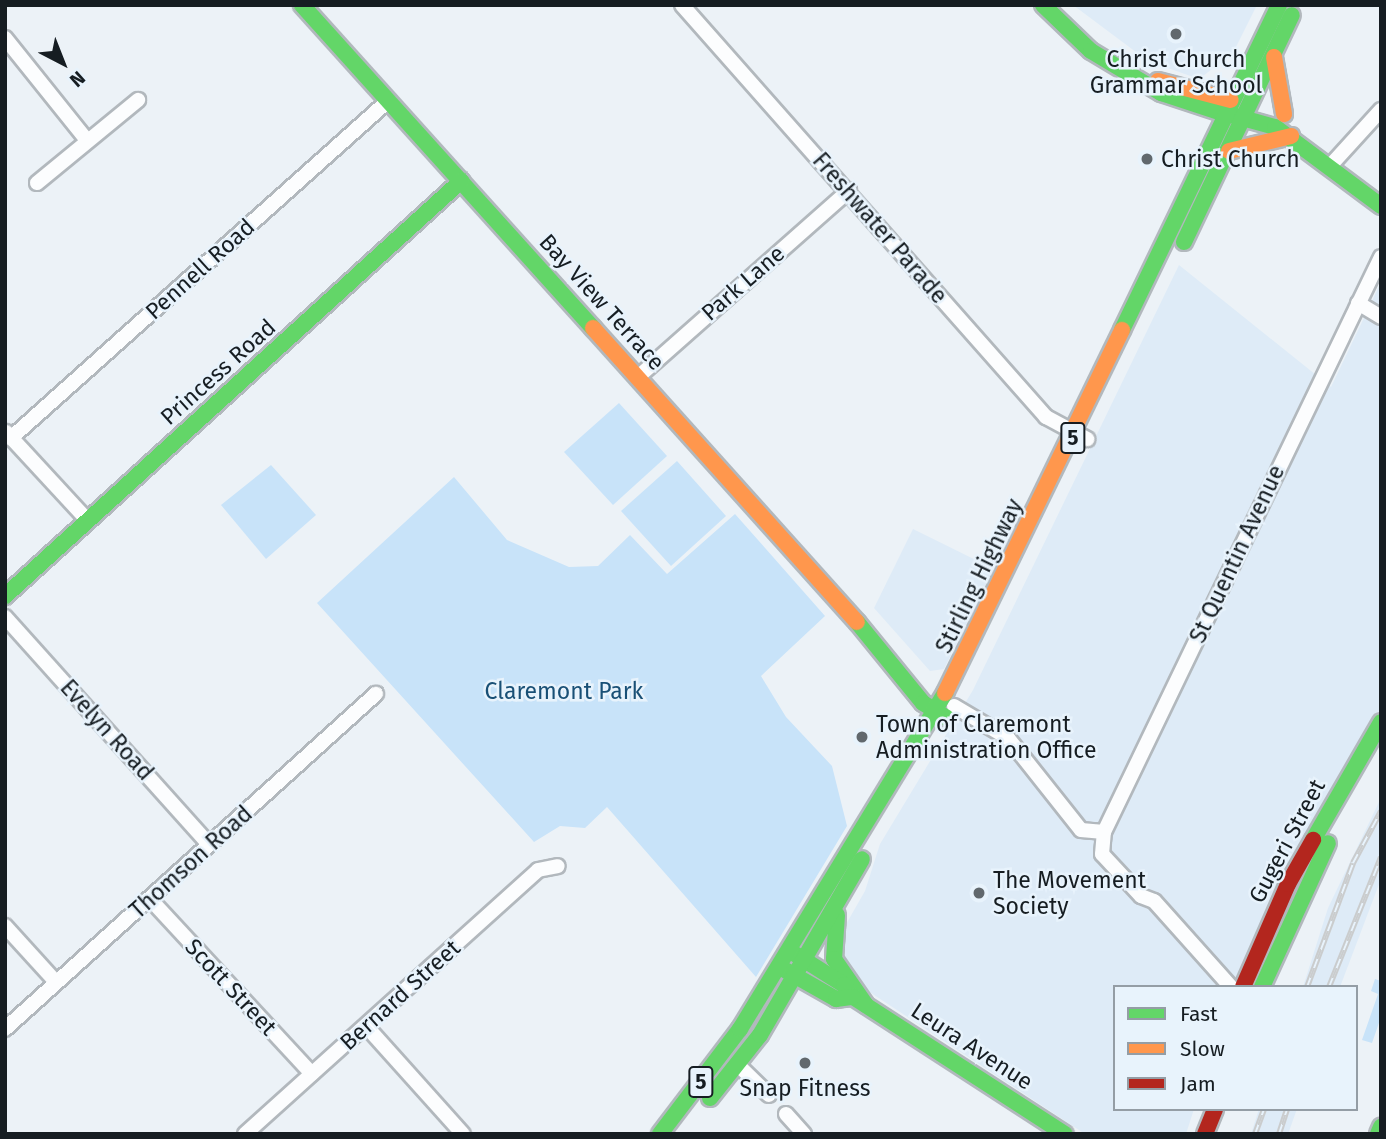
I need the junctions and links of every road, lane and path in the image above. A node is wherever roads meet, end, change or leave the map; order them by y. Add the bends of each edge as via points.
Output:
1 (302, 5) edge
2 (682, 5) edge
3 (1043, 5) edge
4 (1279, 5) edge
5 (1297, 5) edge
6 (5, 38) edge
7 (1274, 57) junction
8 (138, 100) dead end
9 (389, 100) junction
10 (1228, 107) junction
11 (1248, 110) junction
12 (1381, 110) edge
13 (1284, 114) junction
14 (1291, 136) junction
15 (86, 139) junction
16 (1229, 151) junction
17 (1334, 160) junction
18 (461, 181) junction
19 (37, 183) dead end
20 (1381, 187) edge
21 (849, 190) junction
22 (1381, 206) edge
23 (1381, 257) edge
24 (1171, 269) dead end
25 (1359, 303) junction
26 (1381, 317) edge
27 (1129, 356) dead end
28 (638, 377) junction
29 (8, 435) edge
30 (1081, 437) junction
31 (88, 521) junction
32 (5, 596) edge
33 (5, 617) edge
34 (376, 694) dead end
35 (944, 708) junction
36 (1381, 722) edge
37 (1381, 750) edge
38 (1104, 832) junction
39 (209, 844) junction
40 (558, 866) dead end
41 (150, 899) junction
42 (837, 907) junction
43 (5, 926) edge
44 (788, 950) junction
45 (806, 960) junction
46 (778, 965) junction
47 (796, 976) junction
48 (56, 982) junction
49 (1229, 985) edge
50 (1244, 985) edge
51 (1263, 985) edge
52 (860, 1001) junction
53 (366, 1026) junction
54 (5, 1029) edge
55 (738, 1065) junction
56 (312, 1074) junction
57 (769, 1095) dead end
58 (1198, 1111) edge
59 (1214, 1111) edge
60 (786, 1114) dead end
61 (1381, 1127) edge
62 (245, 1134) edge
63 (463, 1134) edge
64 (660, 1134) edge
65 (680, 1134) edge
66 (804, 1134) edge
67 (1065, 1134) edge
68 (1191, 1134) edge
69 (1205, 1134) edge
70 (1378, 1134) edge

1 - 9 main road, Bay View Terrace
2 - 21 street, Freshwater Parade
3 - 10 main road via 1091,51 1146,80
4 - 10 main road, Stirling Highway / 5
5 - 7 main road
6 - 15 street
7 - 11 main road
7 - 13 main road
8 - 15 street
9 - 18 main road, Bay View Terrace
9 - 29 street, Pennell Road
10 - 11 main road
10 - 30 main road, Stirling Highway / 5
11 - 13 main road
11 - 14 main road
11 - 16 main road
12 - 17 street
13 - 17 main road
14 - 16 main road
14 - 17 main road
15 - 19 street
16 - 24 main road
17 - 20 main road
17 - 22 main road
18 - 28 main road, Bay View Terrace
18 - 31 main road, Princess Road
21 - 28 street, Park Lane
21 - 30 street, Freshwater Parade via 1046,416
23 - 25 street, St Quentin Avenue
25 - 26 street
25 - 38 street, St Quentin Avenue
27 - 30 main road, Stirling Highway / 5
28 - 35 main road, Bay View Terrace via 867,631
29 - 31 street
30 - 35 main road, Stirling Highway / 5
31 - 32 main road, Princess Road
33 - 39 street, Evelyn Road
34 - 39 street, Thomson Road
35 - 38 street, Bay View Terrace via 1008,738 1081,830
35 - 42 main road, Stirling Highway / 5
35 - 44 main road, Stirling Highway / 5
36 - 50 main road, Gugeri Street via 1288,884
37 - 51 main road, Gugeri Street via 1313,872
38 - 49 street, St Quentin Avenue via 1102,854 1140,896 1154,901
39 - 41 street, Thomson Road
40 - 53 street, Bernard Street via 538,870
41 - 48 street, Thomson Road
41 - 56 street, Scott Street
42 - 45 main road, Stirling Highway / 5
42 - 52 main road via 834,958
43 - 48 street
44 - 45 main road, Leura Avenue
44 - 46 main road, Stirling Highway / 5
45 - 47 main road, Stirling Highway / 5
45 - 52 main road, Leura Avenue
46 - 47 main road, Leura Avenue
46 - 64 main road, Stirling Highway / 5 via 726,1049
47 - 52 main road, Leura Avenue via 836,999
47 - 55 main road, Stirling Highway / 5
48 - 54 street, Thomson Road
52 - 67 main road, Leura Avenue
53 - 56 street, Bernard Street
53 - 63 street
55 - 57 street
55 - 65 main road, Stirling Highway / 5
56 - 62 street, Bernard Street
58 - 68 main road
59 - 69 main road
60 - 66 street
61 - 70 main road

